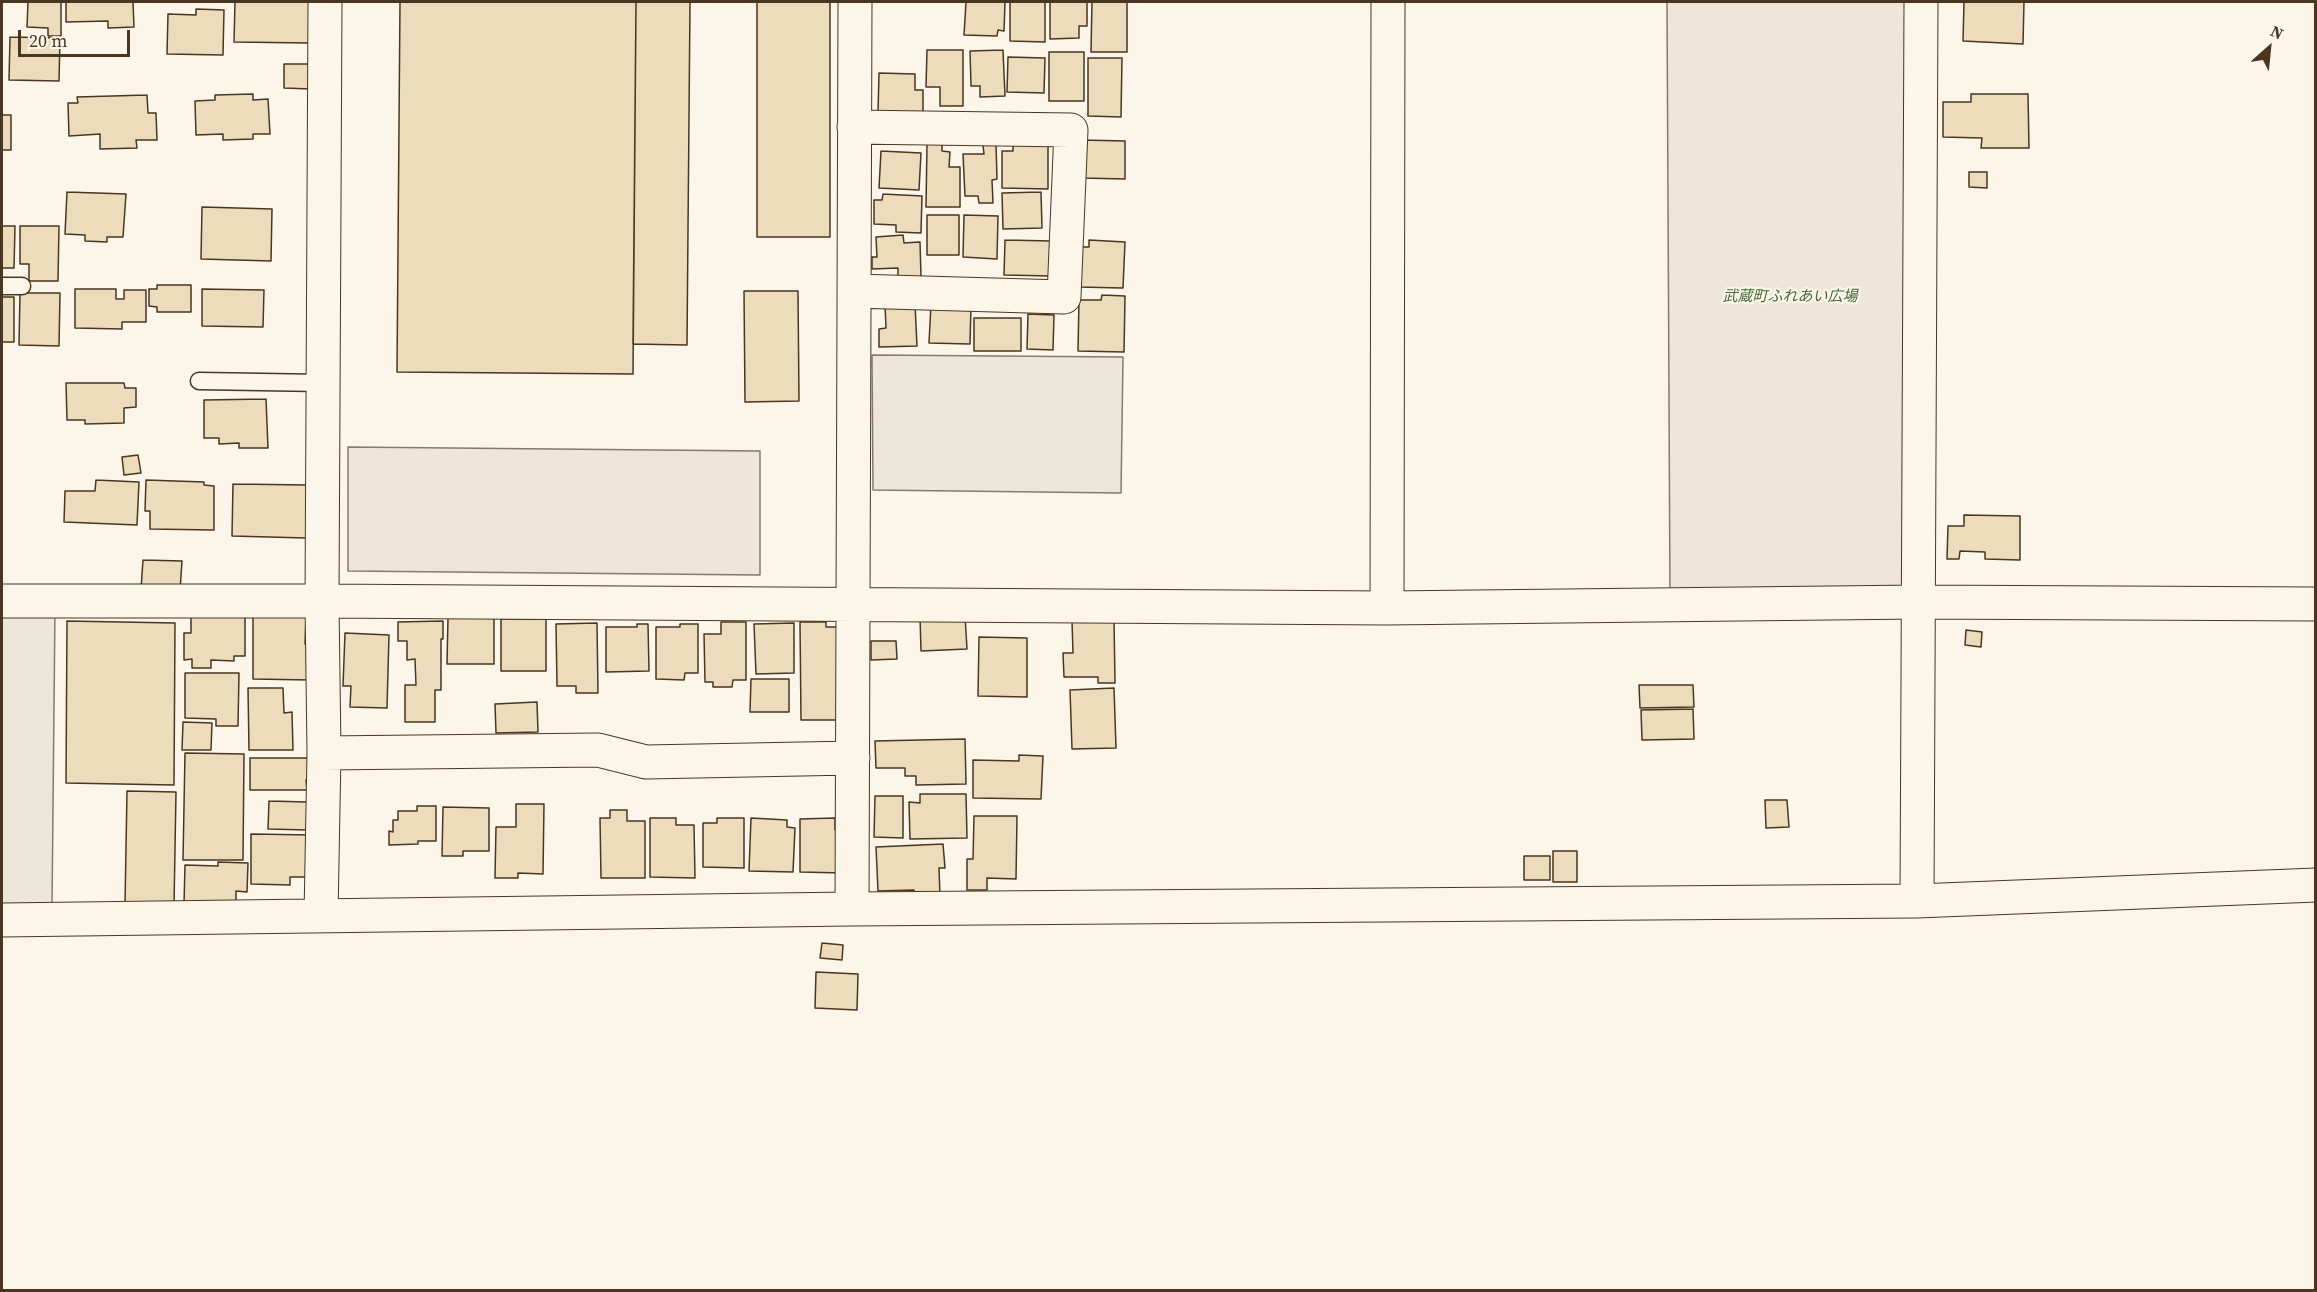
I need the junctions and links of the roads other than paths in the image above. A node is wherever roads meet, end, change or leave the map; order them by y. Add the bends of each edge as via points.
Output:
1 (325, 2) edge
2 (855, 2) edge
3 (1388, 2) edge
4 (1921, 2) edge
5 (854, 127) junction
6 (2, 286) edge
7 (22, 286) dead end
8 (854, 291) junction
9 (198, 381) dead end
10 (323, 382) junction
11 (2, 601) edge
12 (322, 601) junction
13 (1918, 602) junction
14 (853, 604) junction
15 (2316, 604) edge
16 (1387, 608) junction
17 (324, 753) junction
18 (853, 758) junction
19 (2316, 885) edge
20 (1917, 901) junction
21 (852, 909) junction
22 (321, 916) junction
23 (2, 920) edge

1 - 10 street
2 - 5 street
3 - 16 street
4 - 13 street
5 - 8 street
5 - 8 street via 1071,130 1064,297
6 - 7 lane
8 - 14 street
9 - 10 lane
10 - 12 street
11 - 12 street
12 - 14 street
12 - 17 street
13 - 15 street
13 - 16 street
13 - 20 street
14 - 16 street
14 - 18 street
17 - 18 street via 598,750 646,762
17 - 22 street
18 - 21 street
19 - 20 street
20 - 21 street
21 - 22 street
22 - 23 street

